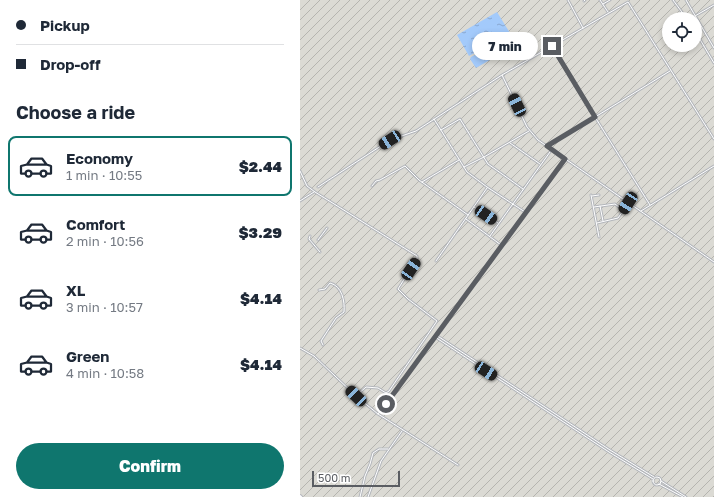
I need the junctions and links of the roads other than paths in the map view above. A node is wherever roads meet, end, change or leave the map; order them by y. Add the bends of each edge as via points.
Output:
1 (568, 0) edge
2 (600, 0) edge
3 (610, 0) edge
4 (673, 0) edge
5 (686, 0) edge
6 (603, 4) junction
7 (714, 5) edge
8 (608, 12) junction
9 (682, 12) edge
10 (693, 12) edge
11 (702, 12) edge
12 (583, 28) junction
13 (702, 28) edge
14 (702, 43) edge
15 (552, 45) junction
16 (714, 48) edge
17 (714, 63) edge
18 (670, 71) junction
19 (502, 75) junction
20 (595, 117) junction
21 (433, 119) junction
22 (441, 130) junction
23 (530, 130) junction
24 (714, 139) edge
25 (510, 142) junction
26 (547, 146) junction
27 (550, 152) dead end
28 (484, 157) junction
29 (565, 159) junction
30 (459, 160) junction
31 (540, 165) junction
32 (714, 166) edge
33 (464, 167) junction
34 (300, 171) edge
35 (422, 182) junction
36 (372, 186) dead end
37 (318, 187) dead end
38 (487, 187) junction
39 (523, 189) junction
40 (315, 192) junction
41 (599, 195) dead end
42 (300, 201) edge
43 (628, 203) junction
44 (512, 204) junction
45 (650, 205) junction
46 (600, 206) junction
47 (474, 207) junction
48 (593, 208) junction
49 (646, 208) junction
50 (624, 210) junction
51 (526, 212) junction
52 (641, 212) junction
53 (468, 215) junction
54 (645, 215) junction
55 (466, 219) junction
56 (603, 221) junction
57 (499, 223) junction
58 (596, 223) junction
59 (327, 228) dead end
60 (310, 236) dead end
61 (490, 236) junction
62 (599, 236) dead end
63 (318, 240) dead end
64 (502, 245) junction
65 (320, 252) dead end
66 (436, 261) dead end
67 (714, 262) edge
68 (318, 290) dead end
69 (436, 335) junction
70 (434, 337) junction
71 (323, 345) dead end
72 (300, 348) edge
73 (356, 396) junction
74 (378, 414) junction
75 (402, 431) junction
76 (389, 449) junction
77 (458, 465) dead end
78 (654, 477) junction
79 (653, 479) junction
80 (661, 481) junction
81 (659, 484) junction
82 (360, 497) edge
83 (368, 497) edge
84 (683, 497) edge
85 (686, 497) edge

1 - 12 street
2 - 6 street
3 - 6 street
4 - 9 street
5 - 10 street
6 - 8 street
7 - 11 street
8 - 12 street
8 - 18 street via 628,2
12 - 15 street
13 - 16 street
14 - 17 street
15 - 19 street
15 - 20 street
18 - 20 street
18 - 24 street
19 - 21 street
19 - 23 street
20 - 26 street
20 - 45 street
21 - 22 street
21 - 37 street via 416,131 390,140
22 - 28 street via 460,118
22 - 30 street
23 - 25 street
23 - 26 street
25 - 28 street
25 - 31 street
26 - 29 street
27 - 31 street
28 - 33 street
28 - 39 street via 494,169
29 - 43 street
29 - 51 street
30 - 33 street
30 - 35 street
31 - 39 street
32 - 45 street
33 - 38 street
34 - 40 street via 307,186
35 - 36 street via 404,166 376,181
35 - 53 street
38 - 44 street
38 - 47 street
39 - 44 street
40 - 42 street
40 - 73 street via 417,256 398,289 437,321 389,391 386,393 378,388 366,387
41 - 48 street via 591,196
43 - 50 street
43 - 52 street
44 - 51 street
44 - 57 street
45 - 49 street
46 - 48 street
46 - 50 street via 616,204
46 - 56 street
47 - 53 street
47 - 57 street
48 - 58 street
49 - 52 street
49 - 54 street
50 - 56 street via 618,218
51 - 64 street
52 - 54 street
53 - 55 street
54 - 67 street
55 - 61 street
55 - 66 street
56 - 58 street
57 - 61 street
58 - 62 street
59 - 63 street
60 - 65 street via 309,239
61 - 64 street
64 - 69 street
68 - 71 street via 325,289 330,283 335,284 344,302 344,312 336,318 321,341
69 - 70 street
69 - 78 street
70 - 74 street
70 - 79 street
72 - 73 street via 314,356
73 - 74 street
74 - 75 street
75 - 76 street
75 - 77 street
76 - 82 street via 379,449 373,453
76 - 83 street via 379,464
78 - 79 street
78 - 80 street via 660,478
79 - 81 street via 654,484
80 - 81 street
80 - 85 street
81 - 84 street

